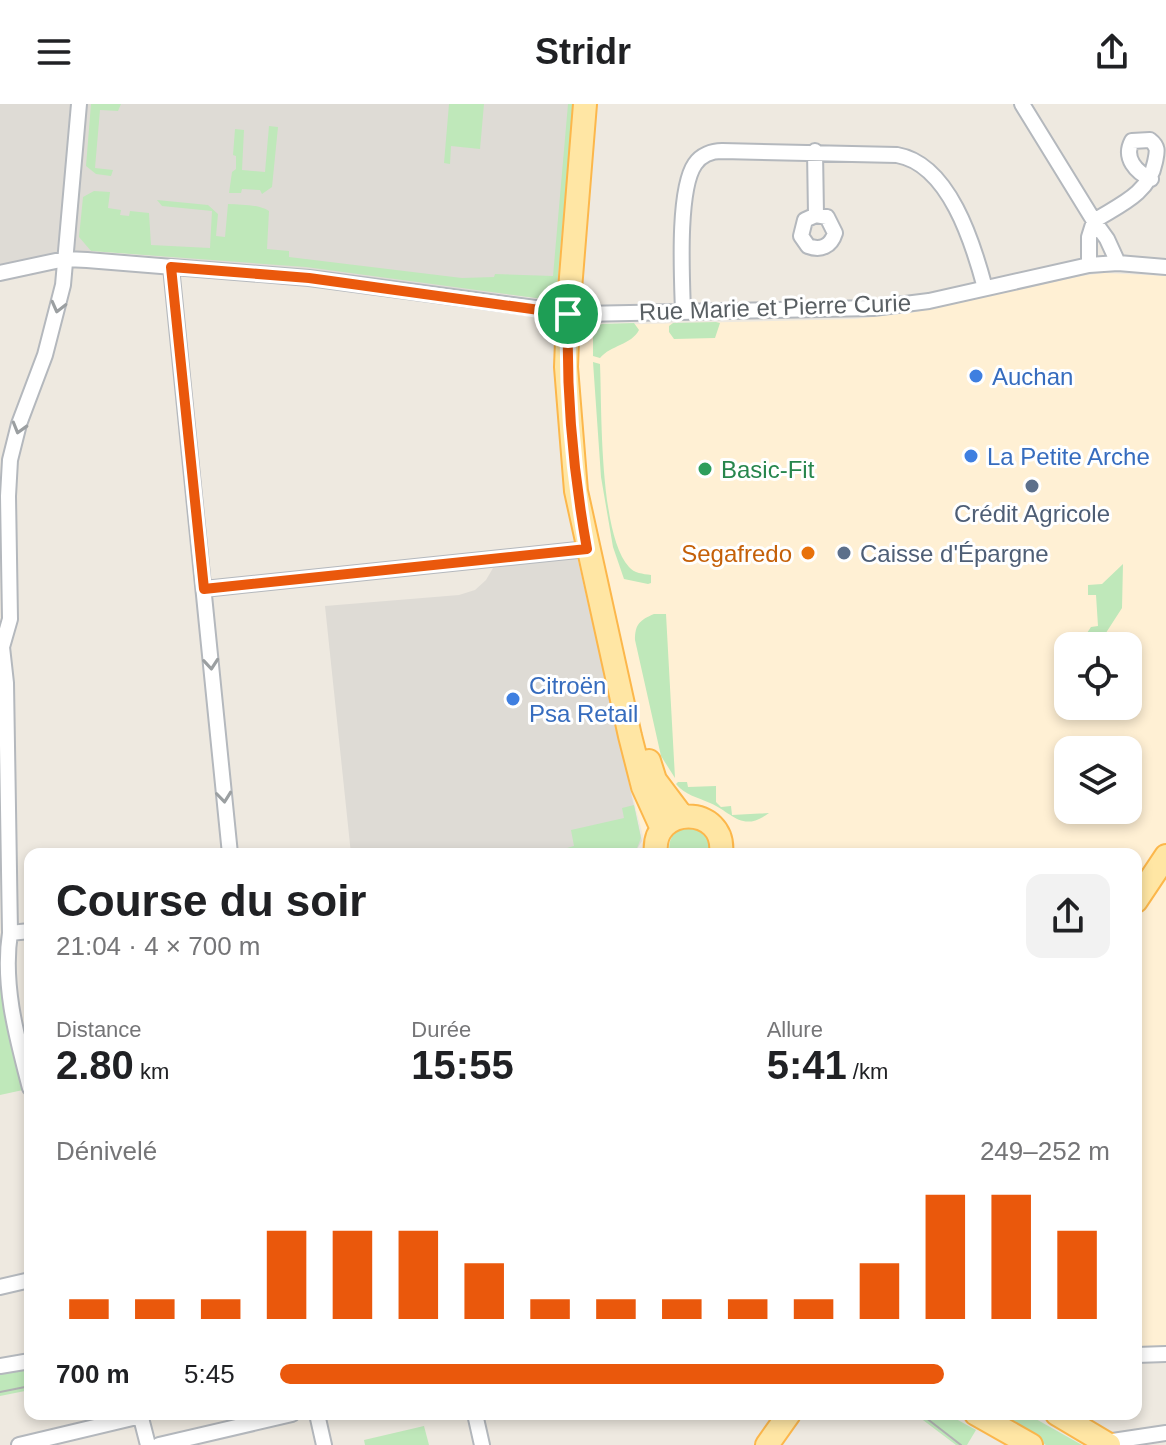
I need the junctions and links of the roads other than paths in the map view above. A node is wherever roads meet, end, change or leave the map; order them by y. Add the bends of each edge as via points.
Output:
1 (79, 104) edge
2 (585, 104) edge
3 (600, 104) edge
4 (1025, 105) edge
5 (815, 151) junction
6 (1151, 179) dead end
7 (816, 215) dead end
8 (1094, 221) junction
9 (65, 259) junction
10 (1118, 263) junction
11 (1089, 265) junction
12 (171, 267) junction
13 (1166, 267) edge
14 (0, 273) edge
15 (985, 288) junction
16 (683, 312) junction
17 (574, 314) junction
18 (587, 549) junction
19 (204, 589) junction
20 (1, 647) edge
21 (682, 816) junction
22 (662, 829) junction
23 (1166, 836) edge
24 (229, 848) edge
25 (656, 848) edge
26 (721, 848) edge
27 (1166, 856) edge
28 (1142, 872) edge
29 (1142, 892) edge
30 (24, 932) edge
31 (10, 933) junction
32 (24, 1063) edge
33 (24, 1281) edge
34 (0, 1287) edge
35 (1166, 1354) edge
36 (1142, 1355) edge
37 (24, 1362) edge
38 (0, 1366) edge
39 (125, 1420) edge
40 (142, 1420) edge
41 (266, 1420) edge
42 (318, 1420) edge
43 (476, 1420) edge
44 (771, 1420) edge
45 (785, 1420) edge
46 (987, 1420) edge
47 (1067, 1420) edge
48 (1160, 1438) edge
49 (61, 1440) edge
50 (1107, 1444) edge
51 (19, 1445) edge
52 (148, 1445) edge
53 (159, 1445) edge
54 (324, 1445) edge
55 (482, 1445) edge
56 (754, 1445) edge
57 (767, 1445) edge
58 (1031, 1445) edge

1 - 9 street
2 - 17 main road
3 - 17 main road
4 - 8 street
5 - 7 street
5 - 15 street via 897,155 926,166 975,250
5 - 16 street via 714,151 694,165 680,249
6 - 8 street
8 - 10 street
8 - 11 street
9 - 12 street, Rue Marie et Pierre Curie
9 - 14 street, Rue Marie et Pierre Curie
9 -> 20 street via 58,307 10,460 10,619
10 - 11 street, Rue Marie et Pierre Curie
10 - 13 street, Rue Marie et Pierre Curie
11 - 15 street, Rue Marie et Pierre Curie
12 - 17 street, Rue Marie et Pierre Curie via 309,278
12 - 19 street
15 - 16 street, Rue Marie et Pierre Curie via 873,308
16 - 17 street, Rue Marie et Pierre Curie
17 - 18 main road via 566,367 576,491
17 - 21 main road via 601,550 655,780
18 - 19 street
18 - 22 main road via 640,777
19 -> 24 street
20 - 31 street
21 - 22 main road
21 - 26 main road via 710,824
22 - 25 main road
23 - 28 main road
27 - 29 main road
30 - 31 street
31 - 32 street via 11,1009
33 - 34 street
35 - 36 street
37 - 38 street
39 - 49 street
40 - 52 street
41 - 53 street
42 - 54 street
43 - 55 street
44 - 56 main road
45 - 57 main road
46 - 58 main road
47 - 50 main road
48 - 50 street
49 - 51 street

